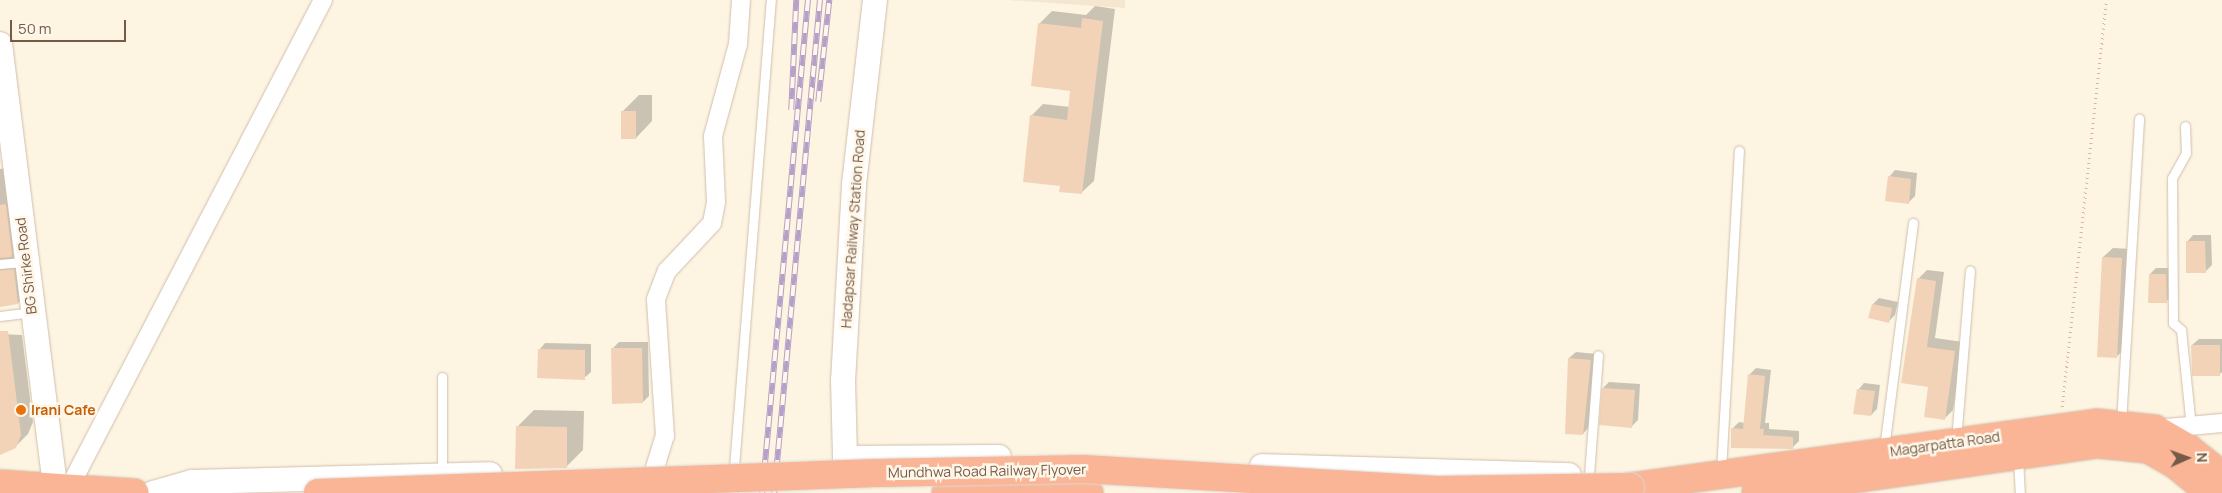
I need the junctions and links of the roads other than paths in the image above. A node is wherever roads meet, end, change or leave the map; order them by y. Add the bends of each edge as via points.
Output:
1 (323, 0) edge
2 (741, 0) edge
3 (771, 0) edge
4 (875, 0) edge
5 (0, 44) edge
6 (2139, 119) dead end
7 (2185, 126) dead end
8 (1739, 151) dead end
9 (1913, 223) dead end
10 (25, 262) junction
11 (0, 264) edge
12 (1970, 271) dead end
13 (31, 312) junction
14 (0, 316) edge
15 (1598, 355) dead end
16 (442, 377) dead end
17 (2222, 422) edge
18 (2121, 424) junction
19 (2191, 426) junction
20 (2155, 429) junction
21 (1955, 442) junction
22 (2017, 456) junction
23 (1887, 463) junction
24 (1335, 470) junction
25 (654, 472) junction
26 (442, 474) junction
27 (1589, 475) junction
28 (1721, 475) junction
29 (2222, 475) edge
30 (0, 484) edge
31 (407, 484) edge
32 (1642, 485) junction
33 (62, 487) junction
34 (1842, 487) edge
35 (1800, 490) edge
36 (135, 493) edge
37 (153, 493) edge
38 (318, 493) edge
39 (709, 493) edge
40 (732, 493) edge
41 (946, 493) edge
42 (1089, 493) edge
43 (1334, 493) edge
44 (1756, 493) edge
45 (2020, 493) edge
46 (2210, 493) edge

1 - 33 street
2 - 25 street via 738,44 713,136 716,202 712,223 667,271 656,299 665,436
3 - 40 lane
4 - 24 street, Hadapsar Railway Station Road via 854,185 843,380 845,458 1045,457
5 - 10 street, BG Shirke Road
6 - 18 lane
7 - 19 lane via 2186,153 2172,178 2173,322 2181,330
8 - 28 lane
9 - 23 lane
10 - 11 lane
10 - 13 street, BG Shirke Road
12 - 21 lane
13 - 14 lane
13 - 33 street, BG Shirke Road
15 - 27 lane
16 - 26 lane
17 - 19 street
18 - 20 highway, Magarpatta Road
18 - 21 highway, Magarpatta Road via 2060,428
19 - 20 street
20 - 29 highway, Magarpatta Road via 2189,449
21 - 23 highway, Magarpatta Road
22 - 23 highway, Magarpatta Road
22 - 45 lane
22 - 46 highway, Magarpatta Road via 2098,444 2148,449 2177,466
23 - 28 highway, Magarpatta Road
23 - 34 highway, Magarpatta Road
24 - 27 street
24 - 43 street
25 - 26 street
25 - 39 street via 697,470 708,473
26 - 31 street
27 - 32 street via 1632,475
28 - 32 highway, Magarpatta Road
30 - 33 highway
31 - 37 street via 192,482
32 - 38 highway, Mundhwa Road Railway Flyover, bridge via 1437,490 1083,469 877,472
33 - 36 highway
34 - 35 highway, Magarpatta Road
35 - 44 highway, Magarpatta Road
41 - 42 highway, Mundhwa Road Railway Flyover via 1026,490

